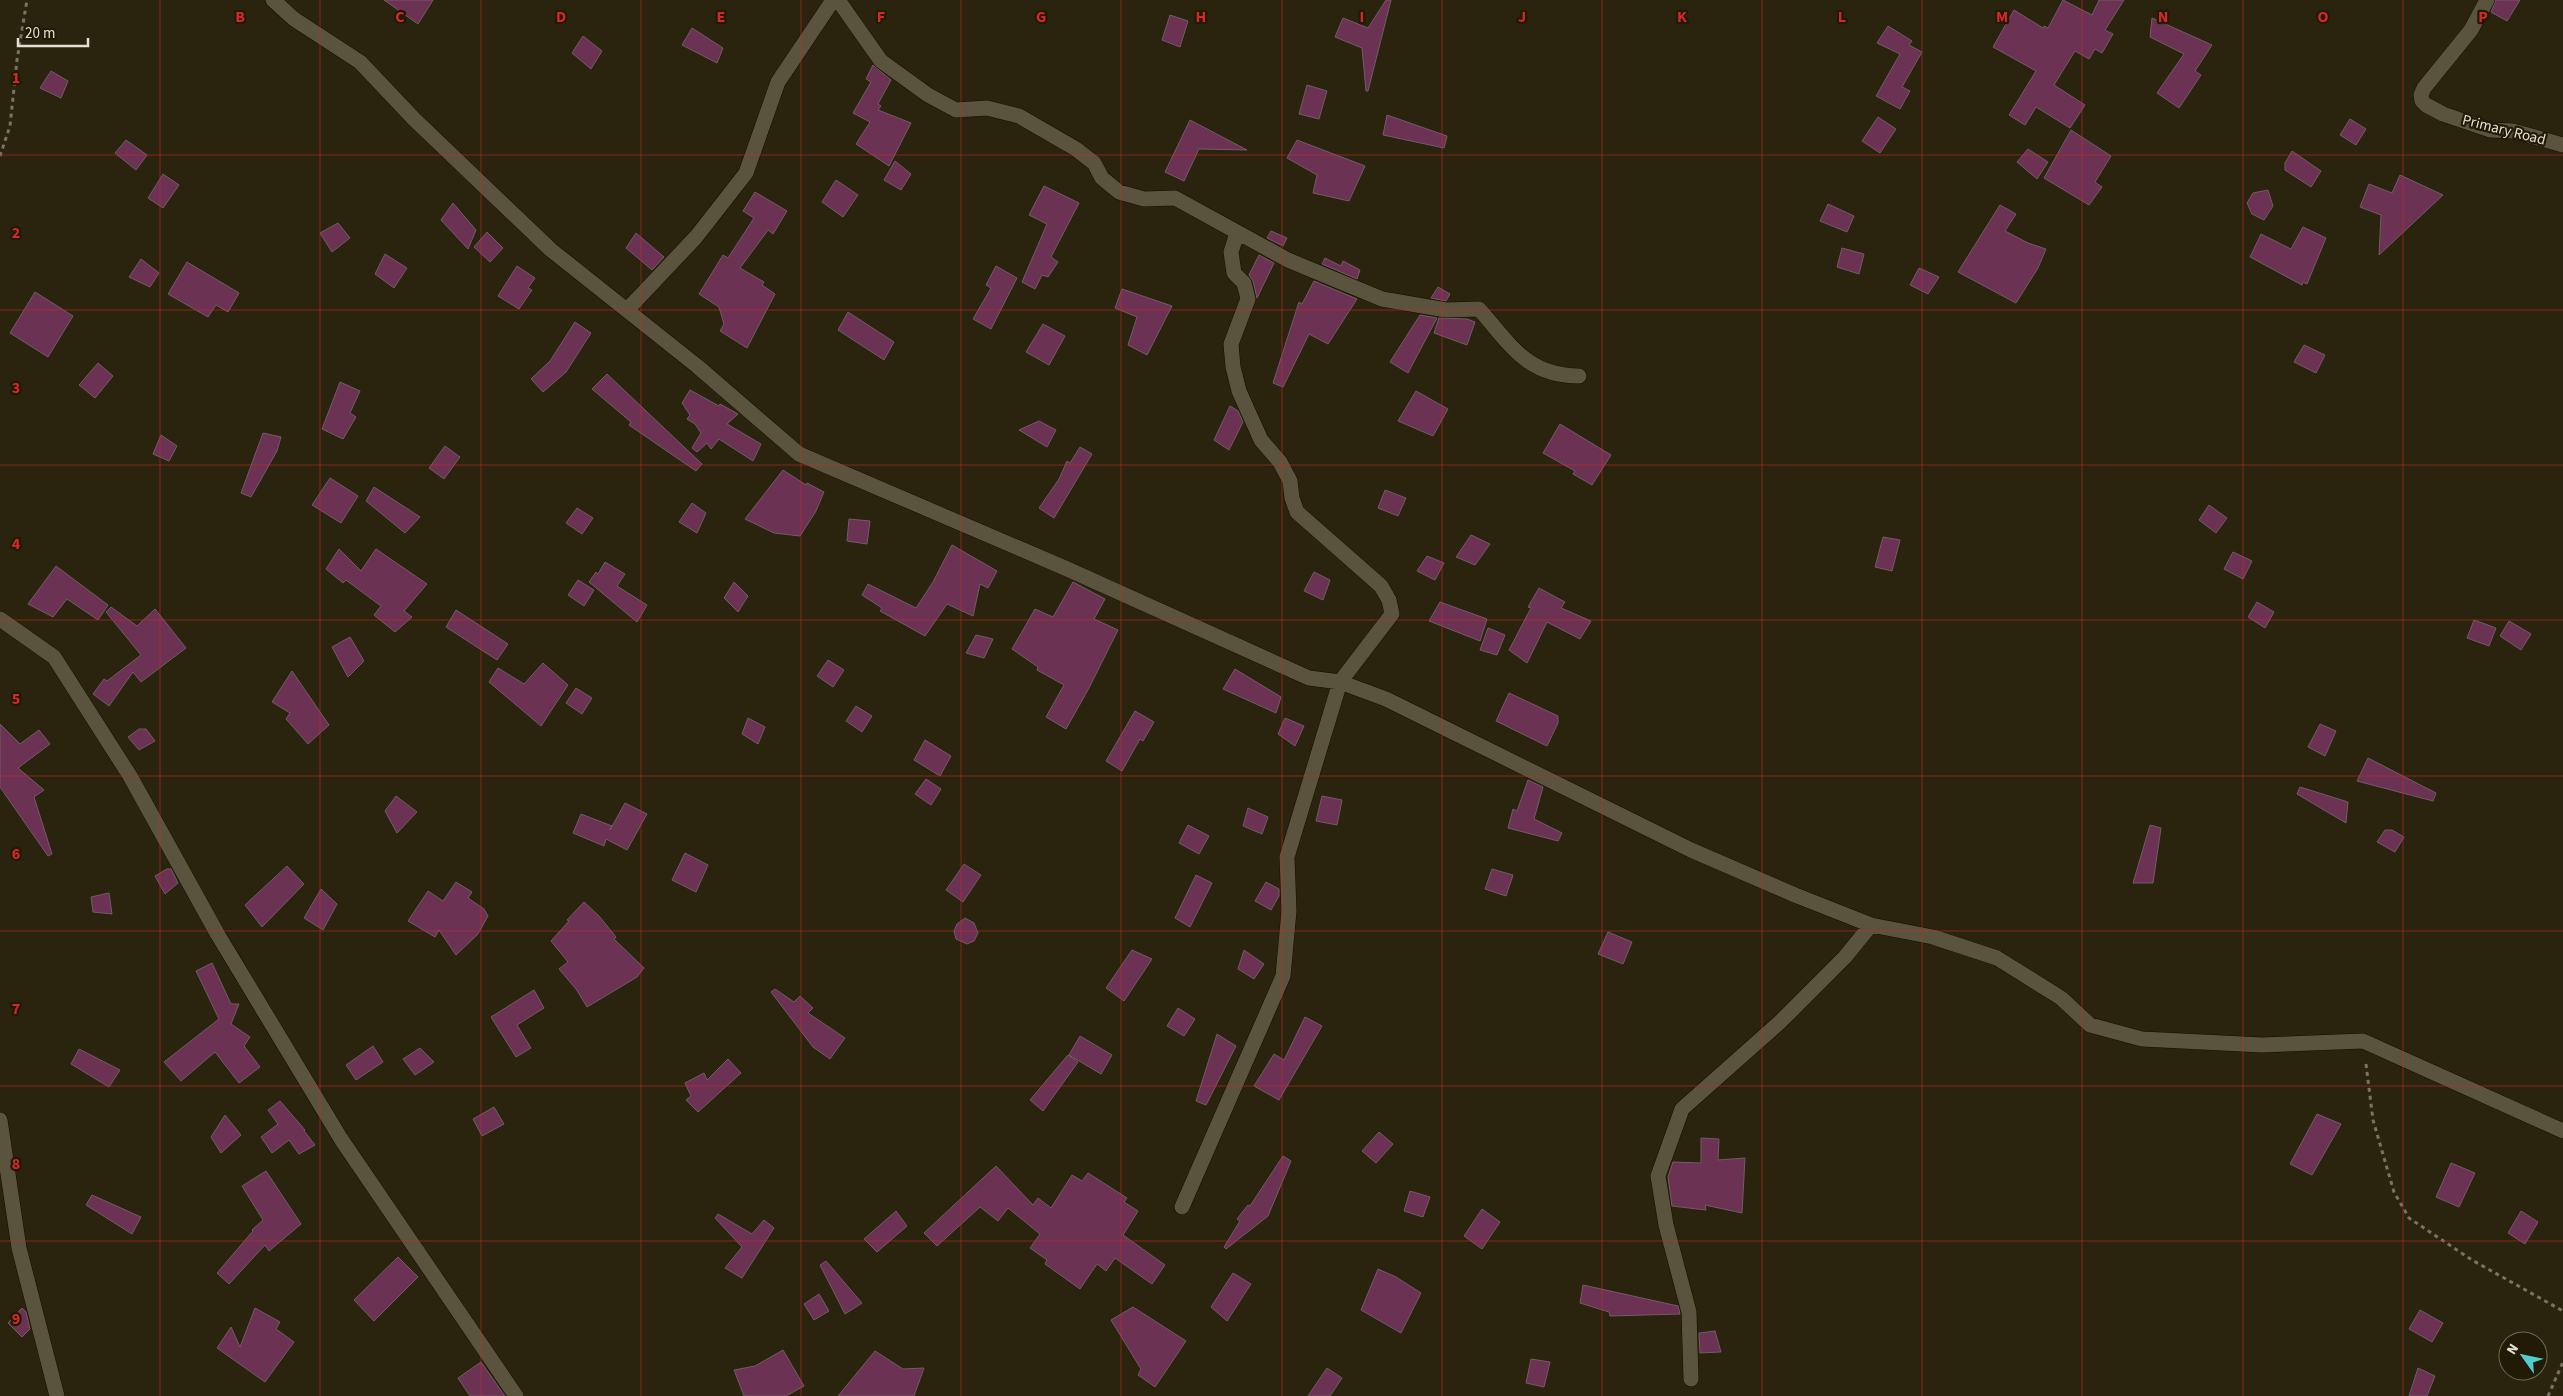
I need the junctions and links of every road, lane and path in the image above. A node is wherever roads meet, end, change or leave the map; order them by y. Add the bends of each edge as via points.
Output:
1 (27, 0) edge
2 (273, 0) edge
3 (832, 0) edge
4 (838, 0) edge
5 (2487, 0) edge
6 (2563, 145) edge
7 (0, 156) edge
8 (1236, 233) junction
9 (627, 310) junction
10 (1579, 376) dead end
11 (0, 619) edge
12 (1340, 682) junction
13 (1871, 925) junction
14 (2362, 1041) junction
15 (0, 1120) edge
16 (2563, 1131) edge
17 (1182, 1206) dead end
18 (2563, 1311) edge
19 (2563, 1362) edge
20 (1690, 1379) dead end
21 (57, 1396) edge
22 (516, 1396) edge
23 (2548, 1396) edge

1 - 7 path via 10,126
2 - 9 street via 360,62 414,119 551,250
3 - 9 street via 778,82 746,173 696,236
4 - 8 street via 881,61 928,95 956,110 987,108 1019,116 1076,149 1094,163 1102,178 1119,192 1144,199 1175,198
5 - 6 street, Primary Road via 2471,30 2424,88 2422,101 2443,114 2490,130 2513,131
8 - 10 street via 1288,260 1382,299 1446,310 1479,309 1521,356 1539,370 1559,376
8 - 12 street via 1231,252 1234,273 1244,284 1248,299 1230,344 1239,391 1261,440 1280,462 1290,481 1298,512 1380,586 1389,600 1392,614
9 - 12 street via 799,454 1065,568 1240,649 1309,678
11 - 22 street via 54,657 130,776 218,935 341,1139
12 - 13 street via 1386,699 1691,850
12 - 17 street via 1286,857 1289,910 1283,976
13 - 14 street via 1933,937 1996,958 2061,998 2090,1025 2142,1039 2262,1045
13 - 20 street via 1845,957 1780,1022 1682,1109 1658,1176 1666,1225 1689,1312
14 - 16 street
14 - 18 path via 2373,1120 2394,1192 2409,1218 2472,1260
15 - 21 street via 19,1248
19 - 23 path

